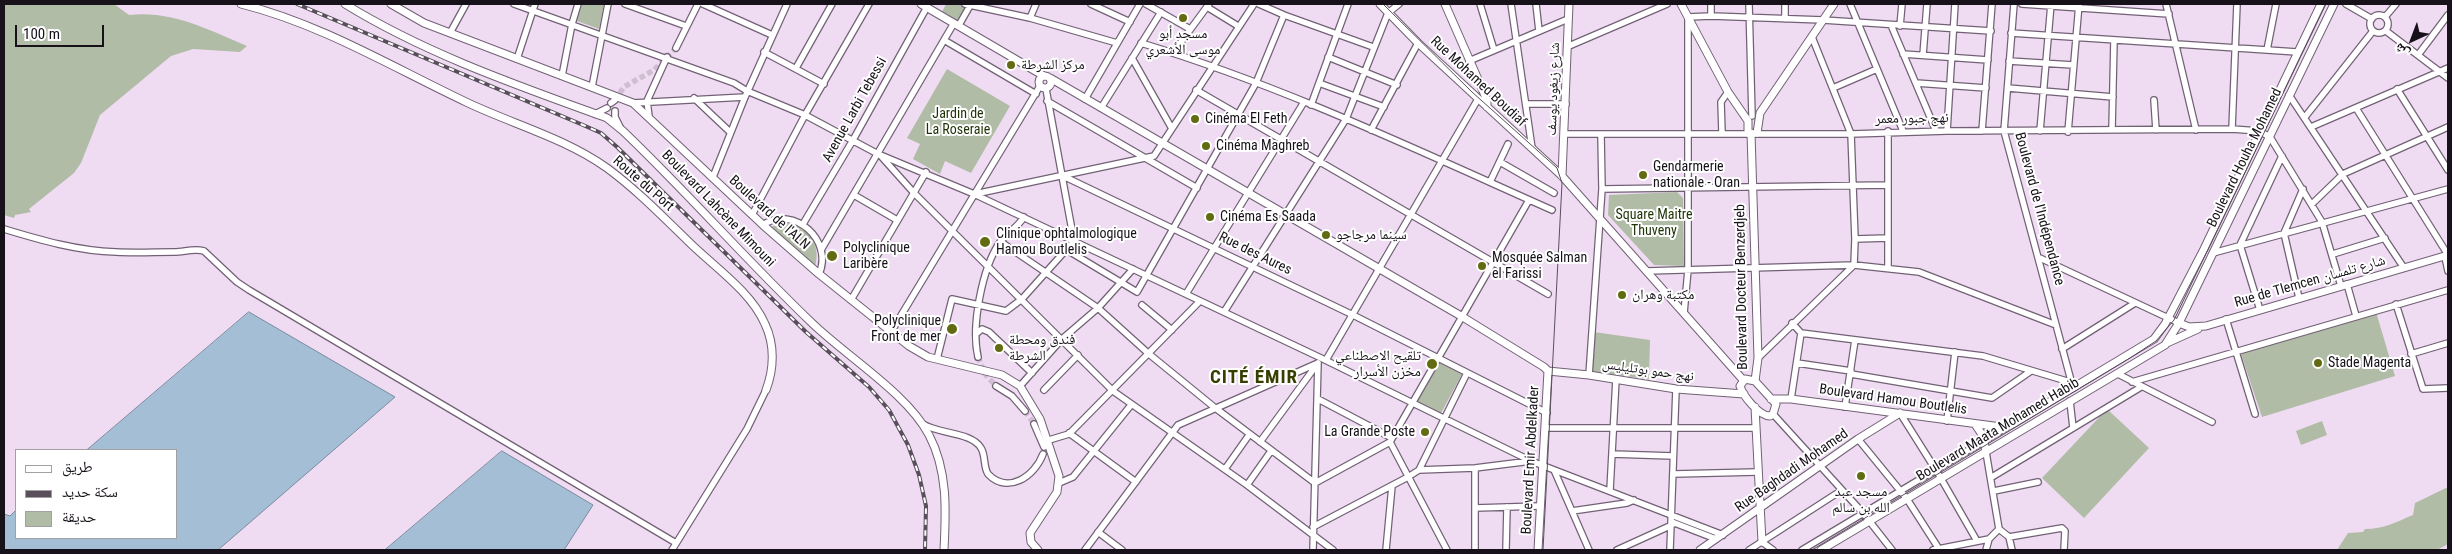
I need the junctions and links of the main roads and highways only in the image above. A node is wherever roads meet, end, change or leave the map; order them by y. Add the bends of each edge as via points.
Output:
1 (241, 4) edge
2 (345, 4) edge
3 (391, 4) edge
4 (1380, 4) edge
5 (1445, 4) edge
6 (1570, 4) edge
7 (1681, 4) edge
8 (1834, 4) edge
9 (2321, 4) edge
10 (2334, 4) edge
11 (927, 5) edge
12 (403, 7) edge
13 (1047, 77) junction
14 (1487, 107) junction
15 (1742, 113) junction
16 (1756, 114) junction
17 (1752, 133) junction
18 (1562, 176) junction
19 (2447, 256) edge
20 (2168, 318) joint
21 (2179, 323) junction
22 (2206, 326) junction
23 (2165, 345) junction
24 (1548, 371) junction
25 (1744, 380) junction
26 (1755, 381) junction
27 (766, 390) road end
28 (1744, 394) junction
29 (1771, 399) junction
30 (1754, 407) junction
31 (1900, 413) junction
32 (1975, 424) junction
33 (2011, 425) joint
34 (1986, 452) junction
35 (1760, 510) junction
36 (1762, 542) road end
37 (944, 550) edge
38 (1038, 550) edge
39 (1538, 550) edge
40 (1700, 550) edge
41 (1821, 550) edge

1 - 27 main road, Route du Port via 309,25 467,102 561,143 606,168 635,191 758,309 770,337 772,353
2 - 37 main road, Boulevard Lahcène Mimouni via 414,41 607,118 623,131 810,322 891,391 922,423 933,443 944,483
3 - 12 main road, Boulevard de l'ALN
4 - 14 main road, Rue Mohamed Boudiaf
5 - 14 main road via 1487,100
6 - 18 main road, شارع زيغود يوسف
7 - 15 main road
8 - 16 main road
9 - 20 main road, Boulevard Houha Mohamed
10 - 21 main road, Boulevard Houha Mohamed
11 - 13 main road
12 - 38 main road, Boulevard de l'ALN via 450,33 633,103 763,226 909,346 937,359 1002,375 1020,386 1049,440 1059,482 1055,497 1030,533 1031,542
13 - 13 main road via 1051,83 1043,87 1039,80
13 - 24 main road via 1461,316
14 - 18 main road, Rue Mohamed Boudiaf
15 - 16 main road
15 - 17 main road
16 - 17 main road
17 - 26 main road, Boulevard Docteur Benzerdjeb via 1758,358
18 - 25 main road, Rue Mohamed Boudiaf
19 - 22 main road, Rue de Tlemcen شارع تلمسان
20 - 33 main road, Boulevard Maata Mohamed Habib via 2154,338
21 - 22 main road, Rue de Tlemcen شارع تلمسان via 2189,327
21 - 23 main road, Boulevard Maata Mohamed Habib
22 - 23 main road
23 - 34 main road, Boulevard Maata Mohamed Habib
24 - 28 main road, نهج حمو بوتليليس via 1676,389
24 - 39 main road, Boulevard Emir Abdelkader
25 - 26 main road
25 - 28 main road via 1740,386
26 - 29 main road
28 - 30 main road
29 - 30 main road via 1776,408 1774,414 1765,416
29 - 31 main road, Boulevard Hamou Boutlelis
30 - 35 main road
31 - 32 main road, Boulevard Hamou Boutlelis
31 - 35 main road, Rue Baghdadi Mohamed via 1858,439
32 - 33 main road, Boulevard Hamou Boutlelis
32 - 34 main road via 1981,431
34 - 41 main road, Boulevard Maata Mohamed Habib
35 - 36 main road
35 - 40 main road, Rue Baghdadi Mohamed

